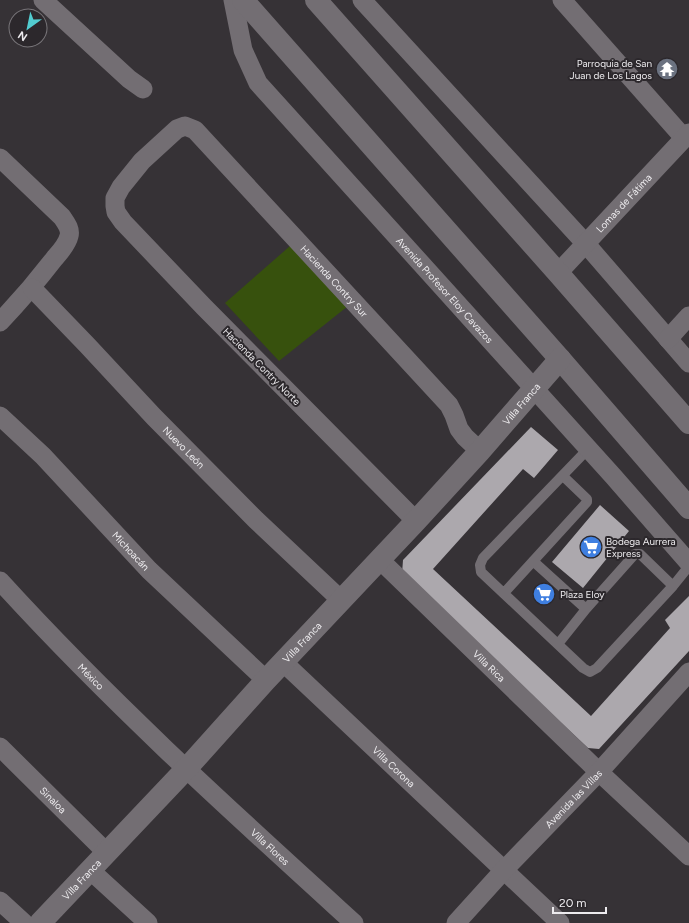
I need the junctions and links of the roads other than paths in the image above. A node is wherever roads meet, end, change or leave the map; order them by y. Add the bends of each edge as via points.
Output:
1 (43, 0) edge
2 (233, 0) edge
3 (243, 0) edge
4 (316, 0) edge
5 (362, 0) edge
6 (562, 0) edge
7 (143, 89) dead end
8 (687, 136) edge
9 (0, 158) edge
10 (115, 206) joint
11 (586, 244) junction
12 (558, 273) junction
13 (32, 288) junction
14 (689, 316) edge
15 (0, 322) edge
16 (668, 339) junction
17 (560, 359) junction
18 (689, 363) edge
19 (534, 389) junction
20 (0, 416) edge
21 (689, 423) edge
22 (588, 448) junction
23 (480, 451) junction
24 (563, 476) junction
25 (689, 508) edge
26 (416, 520) junction
27 (380, 560) junction
28 (533, 561) junction
29 (689, 563) edge
30 (689, 566) edge
31 (0, 581) edge
32 (674, 586) junction
33 (504, 593) junction
34 (341, 600) junction
35 (586, 608) junction
36 (558, 644) junction
37 (284, 663) junction
38 (689, 672) edge
39 (266, 680) junction
40 (0, 747) edge
41 (187, 768) junction
42 (599, 772) junction
43 (106, 852) junction
44 (689, 856) edge
45 (90, 870) junction
46 (504, 870) junction
47 (0, 901) edge
48 (24, 923) edge
49 (40, 923) edge
50 (148, 923) edge
51 (354, 923) edge
52 (456, 923) edge
53 (560, 923) edge

1 - 7 street
2 - 19 street, Avenida Profesor Eloy Cavazos via 243,50 258,83
3 - 17 main road
4 - 12 main road
5 - 11 street
6 - 8 street
8 - 11 street, Lomas de Fátima
9 - 13 street via 62,217 69,232 69,238 64,246
10 - 23 street, Hacienda Contry Sur via 115,198 121,187 142,160 177,128 185,126 194,130 449,406 459,429
10 - 26 street, Hacienda Contry Norte via 123,222 193,296
11 - 12 street, Lomas de Fátima
11 - 16 street
12 - 21 main road
13 - 15 street
13 - 34 street, Nuevo León via 250,514
14 - 16 street
16 - 18 street
17 - 19 main road, Villa Franca
17 - 25 main road
19 - 22 street, Avenida Profesor Eloy Cavazos
19 - 23 main road, Villa Franca
20 - 39 street, Michoacán via 43,456 149,570
22 - 24 lane
22 - 29 street, Avenida Profesor Eloy Cavazos
23 - 26 main road, Villa Franca
24 - 28 lane via 588,501
24 - 33 lane via 480,563 481,572
26 - 27 main road, Villa Franca
27 - 34 main road, Villa Franca
27 - 42 street, Villa Rica
28 - 33 lane
28 - 35 lane
30 - 32 lane
31 - 41 street, México via 125,711
32 - 35 lane via 640,554 636,554
32 - 36 lane via 593,671 583,668
33 - 36 lane
34 - 37 main road, Villa Franca
35 - 36 lane
37 - 39 main road, Villa Franca
37 - 46 street, Villa Corona
38 - 42 street, Avenida las Villas
39 - 41 main road, Villa Franca
40 - 43 street, Sinaloa
41 - 43 main road, Villa Franca
41 - 51 street, Villa Flores
42 - 44 street, Villa Rica
42 - 46 street, Avenida las Villas
43 - 45 main road, Villa Franca
45 - 49 main road, Villa Franca
45 - 50 street
46 - 52 street, Avenida las Villas
46 - 53 street, Villa Corona
47 - 48 street

